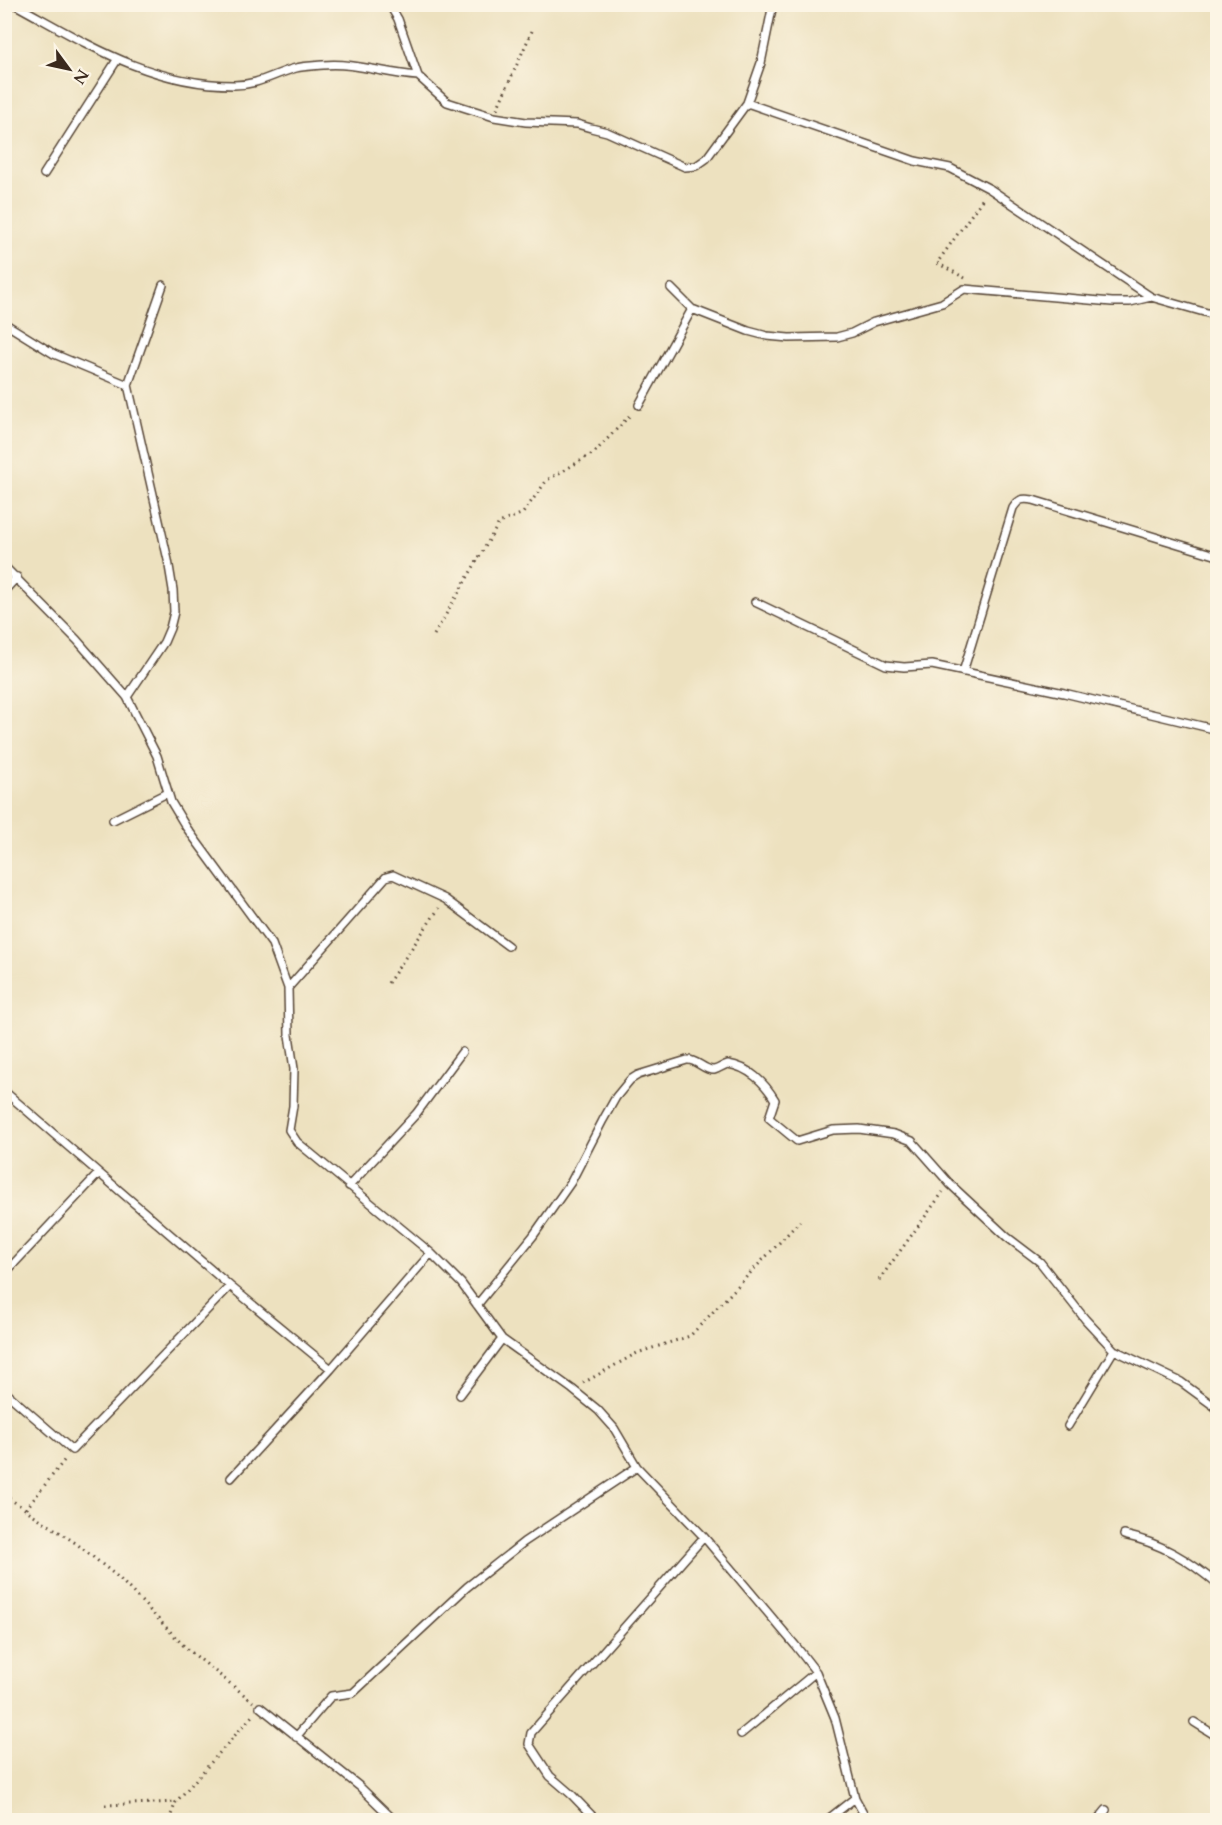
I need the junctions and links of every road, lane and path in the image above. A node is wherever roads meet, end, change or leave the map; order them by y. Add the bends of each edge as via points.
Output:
1 (14, 4) edge
2 (389, 4) edge
3 (773, 4) edge
4 (532, 31) dead end
5 (117, 60) junction
6 (418, 76) junction
7 (747, 103) junction
8 (494, 117) junction
9 (44, 174) dead end
10 (990, 189) junction
11 (965, 279) dead end
12 (163, 285) dead end
13 (671, 288) dead end
14 (1151, 297) junction
15 (693, 309) junction
16 (1218, 316) edge
17 (4, 323) edge
18 (128, 385) junction
19 (639, 405) joint
20 (1218, 556) edge
21 (4, 566) edge
22 (17, 577) junction
23 (4, 591) edge
24 (755, 602) dead end
25 (434, 635) dead end
26 (963, 672) junction
27 (127, 697) junction
28 (1218, 730) edge
29 (167, 793) junction
30 (113, 820) dead end
31 (445, 899) junction
32 (508, 946) dead end
33 (388, 983) dead end
34 (288, 988) junction
35 (462, 1052) dead end
36 (4, 1091) edge
37 (99, 1173) junction
38 (950, 1184) junction
39 (349, 1186) junction
40 (800, 1221) dead end
41 (431, 1253) junction
42 (4, 1274) edge
43 (879, 1280) dead end
44 (230, 1286) junction
45 (477, 1305) junction
46 (502, 1339) junction
47 (1114, 1350) junction
48 (332, 1369) junction
49 (572, 1389) junction
50 (4, 1391) edge
51 (460, 1395) dead end
52 (1218, 1409) edge
53 (1068, 1426) dead end
54 (72, 1450) junction
55 (637, 1467) junction
56 (231, 1478) dead end
57 (4, 1495) edge
58 (26, 1509) junction
59 (1124, 1535) dead end
60 (704, 1537) junction
61 (1218, 1585) edge
62 (816, 1672) junction
63 (260, 1707) junction
64 (1194, 1722) dead end
65 (741, 1734) dead end
66 (296, 1737) junction
67 (1218, 1737) edge
68 (855, 1798) junction
69 (176, 1802) junction
70 (105, 1805) dead end
71 (1106, 1809) dead end
72 (169, 1821) edge
73 (394, 1821) edge
74 (596, 1821) edge
75 (827, 1821) edge
76 (867, 1821) edge
77 (1098, 1821) edge

1 - 5 lane
2 - 6 lane
3 - 7 lane via 761,63
4 - 8 path
5 - 6 lane via 173,78 234,85 253,84 296,68 341,64
5 - 9 lane
6 - 8 lane via 447,102
7 - 8 lane via 706,159 685,167 607,132 577,124
7 - 10 lane via 915,161 950,168
10 - 11 path via 937,263
10 - 14 lane
12 - 18 lane
13 - 15 lane
14 - 15 lane via 1112,302 964,289 942,303 874,322 852,333 828,337 767,336
14 - 16 lane
15 - 19 lane
17 - 18 lane via 54,354
18 - 27 lane via 168,560 174,612 164,642
19 - 25 path via 594,453 547,480 523,513 499,523
20 - 26 lane via 1020,499 1011,516
21 - 22 lane
22 - 23 lane
22 - 27 lane
24 - 26 lane via 886,665 932,665
26 - 28 lane
27 - 29 lane via 157,756
29 - 30 lane
29 - 34 lane via 186,827 272,944
31 - 32 lane
31 - 33 path
31 - 34 lane via 402,878 386,877
34 - 39 lane via 294,1069 289,1130 297,1143
35 - 39 lane via 416,1114
36 - 37 lane
37 - 42 lane
37 - 44 lane
38 - 43 path
38 - 45 lane via 917,1145 894,1134 833,1130 797,1141 769,1118 775,1098 749,1071 728,1064 711,1070 687,1060 630,1080 616,1097 564,1191
38 - 47 lane via 1050,1272 1084,1319
39 - 41 lane
40 - 49 path via 690,1336 638,1353
41 - 45 lane
41 - 48 lane
44 - 48 lane
44 - 54 lane
45 - 46 lane
46 - 49 lane
46 - 51 lane
47 - 52 lane via 1181,1382
47 - 53 lane
48 - 56 lane
49 - 55 lane via 614,1428
50 - 54 lane
54 - 58 path
55 - 60 lane
55 - 66 lane via 524,1542 467,1587 353,1693 331,1696
57 - 58 path
58 - 63 path via 119,1578 185,1647
59 - 61 lane via 1172,1551
60 - 62 lane
60 - 74 lane via 531,1733 530,1744 550,1776
62 - 65 lane
62 - 68 lane via 835,1718
63 - 66 lane
63 - 69 path
64 - 67 lane
66 - 73 lane via 358,1786
68 - 75 lane
68 - 76 lane
69 - 70 path
69 - 72 path
71 - 77 lane

